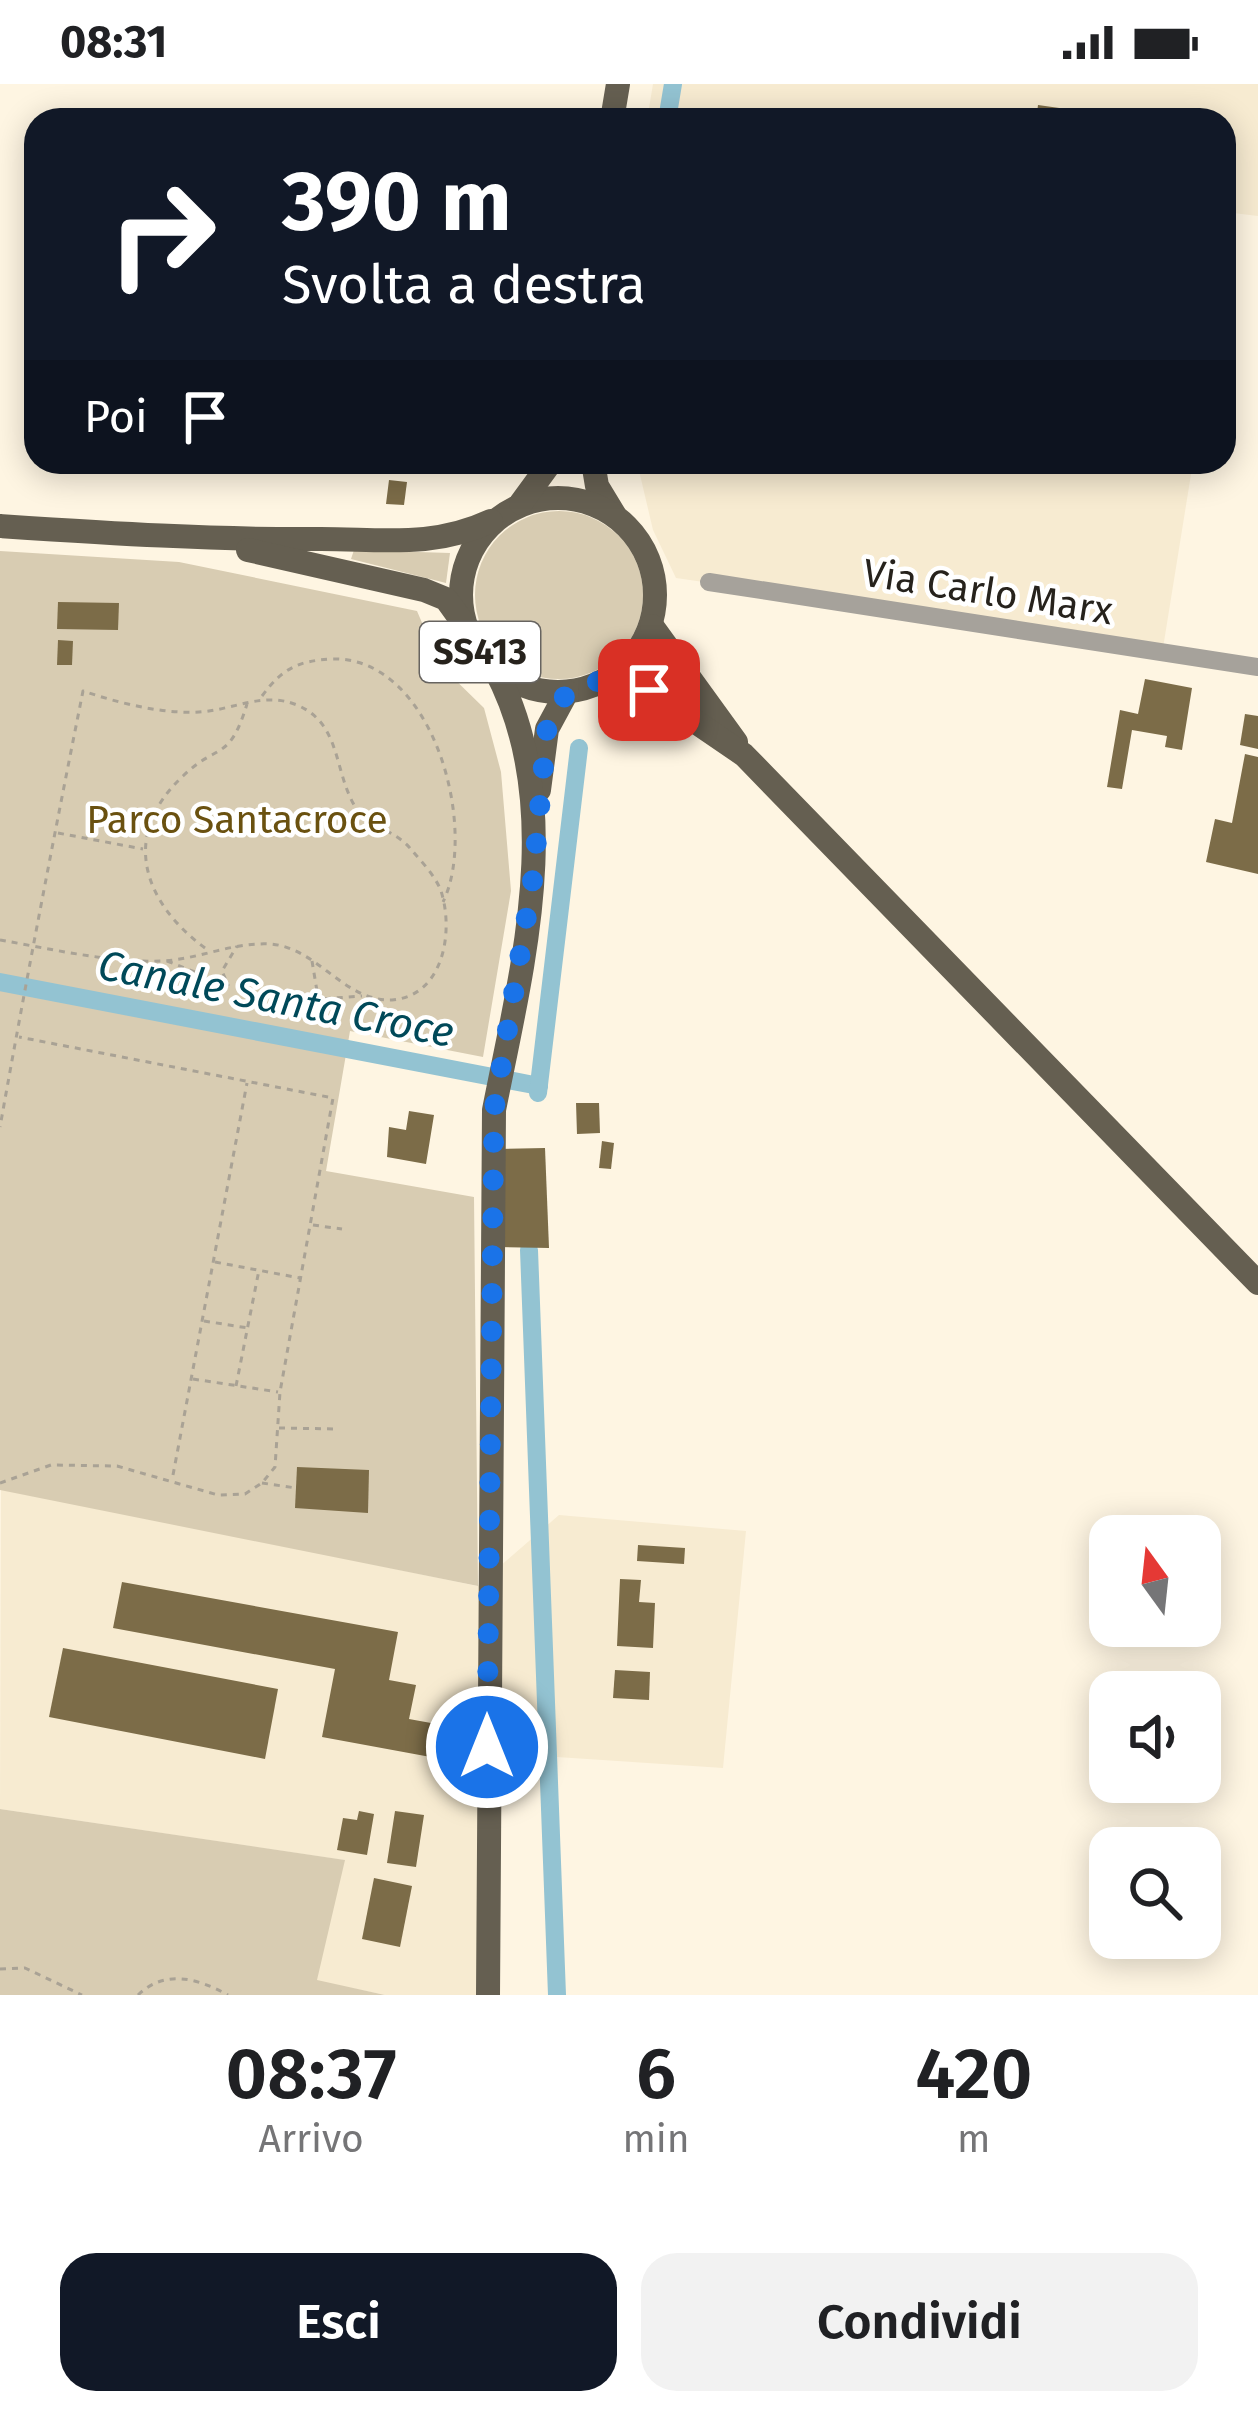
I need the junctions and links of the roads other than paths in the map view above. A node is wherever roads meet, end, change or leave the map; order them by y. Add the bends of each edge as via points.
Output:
1 (544, 474) edge
2 (595, 474) edge
3 (616, 516) junction
4 (497, 519) junction
5 (0, 526) edge
6 (199, 540) junction
7 (709, 582) dead end
8 (652, 626) junction
9 (470, 634) junction
10 (1258, 667) edge
11 (495, 669) junction
12 (611, 677) junction
13 (567, 692) junction
14 (744, 754) junction
15 (534, 822) junction
16 (1258, 1283) edge
17 (488, 1995) edge

1 - 4 main road
2 - 3 main road
3 - 4 main road, SS413 via 569,496 531,501
3 - 8 main road via 651,566
4 - 6 main road, SS413 via 454,538 410,543
4 - 9 main road, SS413 via 466,563 461,599
5 - 6 main road, SS413
6 - 9 main road, SS413 via 424,590 446,599
7 - 10 street, Via Carlo Marx
8 - 12 main road
8 - 14 main road
9 - 11 main road, SS413
11 - 13 main road, SS413 via 541,691
11 - 15 main road via 515,706
12 - 13 main road, SS413
12 - 14 main road via 649,690
13 - 15 main road via 547,729
14 - 16 main road
15 - 17 main road via 533,878 494,1110

